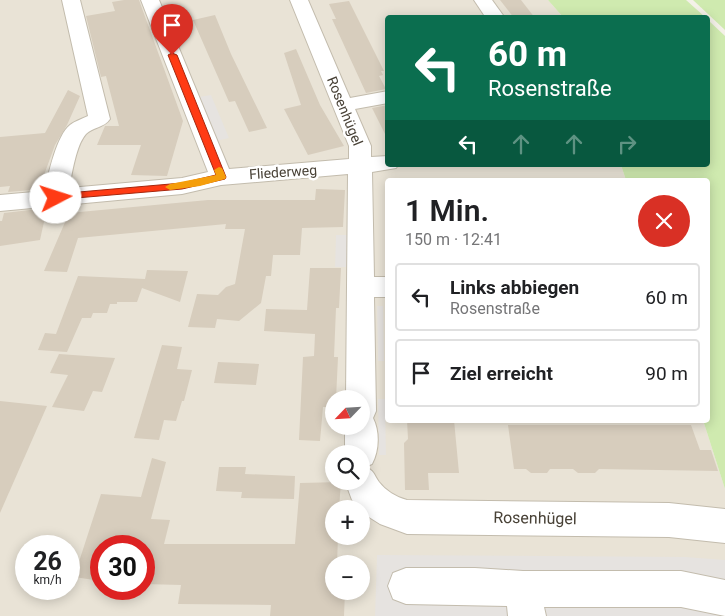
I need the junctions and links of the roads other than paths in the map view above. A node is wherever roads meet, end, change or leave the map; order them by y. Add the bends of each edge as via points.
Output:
1 (71, 0) edge
2 (150, 0) edge
3 (483, 0) edge
4 (305, 1) edge
5 (494, 15) edge
6 (385, 98) edge
7 (344, 105) junction
8 (385, 163) edge
9 (362, 167) junction
10 (222, 177) junction
11 (56, 198) junction
12 (0, 203) edge
13 (375, 287) edge
14 (363, 390) edge
15 (366, 490) edge
16 (725, 526) edge
17 (406, 586) dead end
18 (725, 598) edge
19 (525, 602) edge

1 - 11 street via 99,119 77,130 62,161
2 - 10 street
3 - 5 street
4 - 7 street, Rosenhügel
6 - 7 street
7 - 9 street, Rosenhügel via 360,146
8 - 9 street, Fliederweg
9 - 10 street, Fliederweg
9 - 13 street, Rosenhügel
10 - 11 street, Fliederweg via 182,186
11 - 12 street, Fliederweg
13 - 14 street, Rosenhügel
15 - 16 street, Rosenhügel via 374,503 407,517 669,520
17 - 19 street via 475,586
18 - 19 street via 681,590

